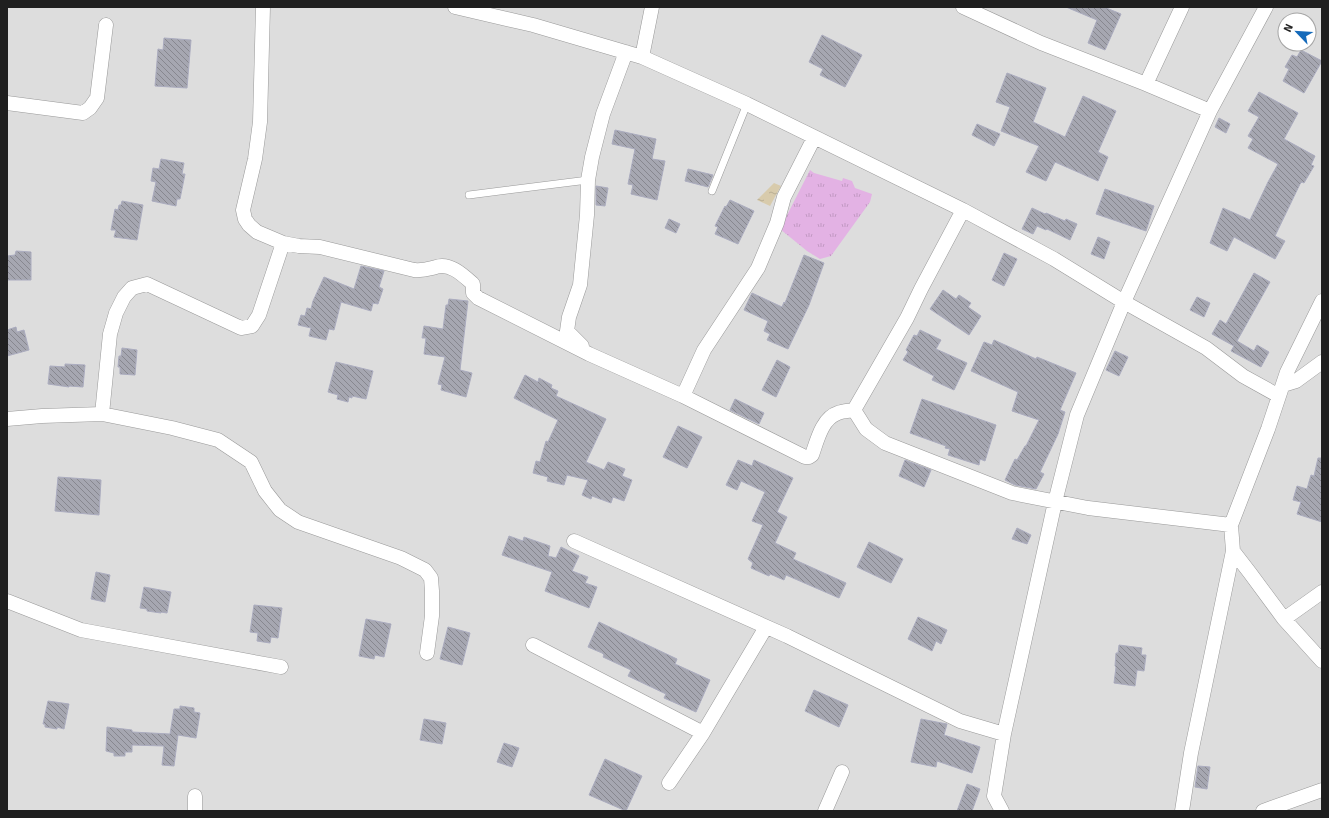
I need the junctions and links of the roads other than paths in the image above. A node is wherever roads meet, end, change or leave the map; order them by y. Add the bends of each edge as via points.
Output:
1 (263, 7) edge
2 (455, 7) edge
3 (652, 7) edge
4 (963, 7) edge
5 (1182, 7) edge
6 (1266, 7) edge
7 (106, 25) dead end
8 (626, 52) junction
9 (642, 57) junction
10 (1146, 84) junction
11 (7, 103) edge
12 (747, 104) junction
13 (1210, 111) junction
14 (814, 138) junction
15 (588, 180) junction
16 (712, 191) dead end
17 (469, 195) dead end
18 (962, 210) junction
19 (284, 243) junction
20 (1322, 301) edge
21 (1124, 302) junction
22 (589, 354) junction
23 (1322, 362) edge
24 (1281, 391) junction
25 (683, 396) junction
26 (854, 410) junction
27 (102, 414) junction
28 (7, 419) edge
29 (1055, 502) junction
30 (1231, 525) junction
31 (574, 541) dead end
32 (1233, 551) junction
33 (1322, 592) edge
34 (7, 601) edge
35 (1284, 619) junction
36 (766, 627) junction
37 (533, 645) dead end
38 (427, 653) dead end
39 (1322, 661) edge
40 (281, 667) dead end
41 (703, 733) junction
42 (1004, 734) junction
43 (842, 772) dead end
44 (669, 783) dead end
45 (1322, 790) edge
46 (195, 796) dead end
47 (195, 811) edge
48 (825, 811) edge
49 (1002, 811) edge
50 (1182, 811) edge
51 (1262, 811) edge

1 - 19 street via 260,122 255,159 243,210 245,219 257,232
2 - 8 street via 534,25
3 - 9 street
4 - 10 street via 1041,42
5 - 10 street
6 - 13 street
7 - 11 street via 97,98 90,108 83,113
8 - 9 street
8 - 15 street via 604,114
9 - 12 street
10 - 13 street
12 - 14 street
12 - 16 lane
13 - 21 street
14 - 18 street
14 - 25 street via 784,197 778,223 758,268 704,350
15 - 17 lane
15 - 22 street via 580,285 567,331
18 - 21 street via 1054,259
18 - 26 street via 907,318
19 - 22 street via 320,247 420,271 438,266 454,269 473,284 473,293 478,298
19 - 27 street via 259,315 252,326 241,328 147,284 132,288 116,313 110,334
20 - 24 street via 1287,372
21 - 24 street via 1206,348 1243,376
21 - 29 street via 1077,415
22 - 25 street
23 - 24 street
24 - 30 street
25 - 26 street via 809,457 826,422 837,413
26 - 29 street via 866,429 885,443 1012,493
27 - 28 street
27 - 38 street via 218,440 251,462 265,491 280,510 298,522 401,558 425,570 431,578 432,591 432,616
29 - 30 street
29 - 42 street
30 - 32 street
31 - 36 street
32 - 35 street
32 - 50 street via 1191,753
33 - 35 street
34 - 40 street via 81,630
35 - 39 street
36 - 41 street
36 - 42 street via 960,721
37 - 41 street
41 - 44 street
42 - 49 street via 994,796
43 - 48 street
45 - 51 street
46 - 47 street

